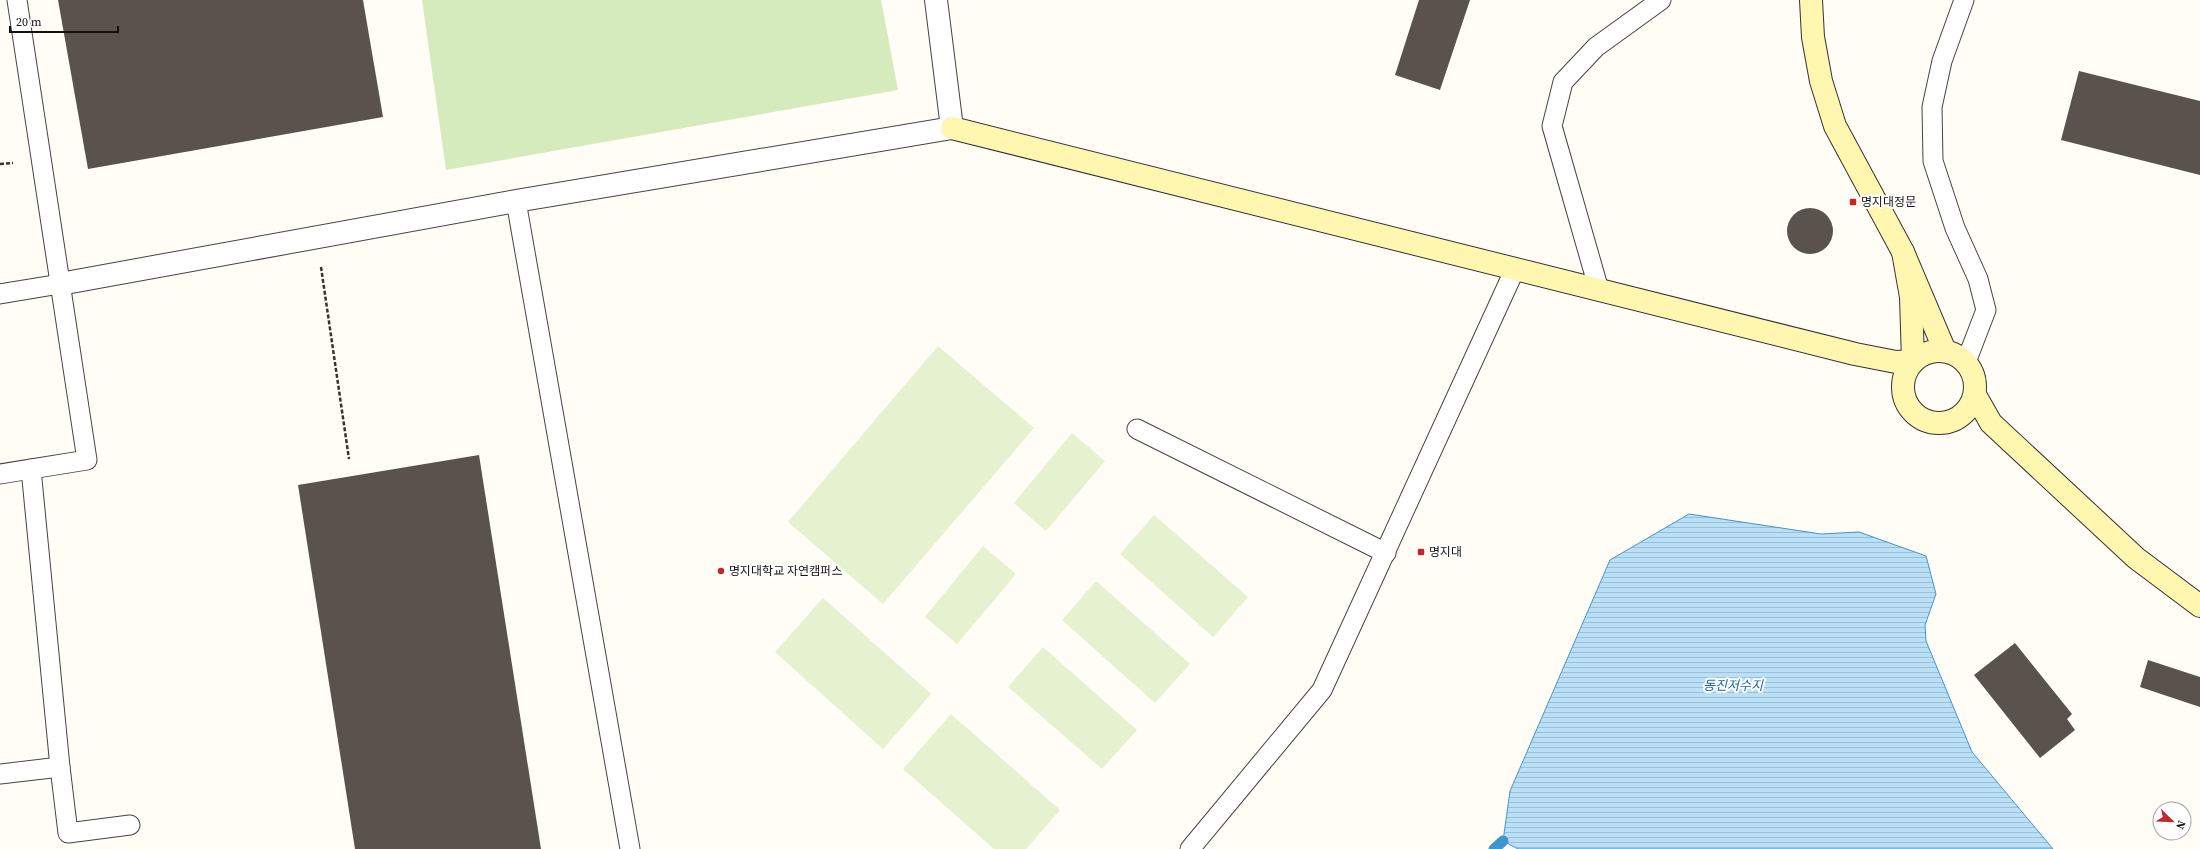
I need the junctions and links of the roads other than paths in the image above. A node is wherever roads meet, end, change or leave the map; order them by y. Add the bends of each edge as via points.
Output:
1 (17, 0) edge
2 (936, 0) edge
3 (1660, 0) edge
4 (1810, 0) edge
5 (1964, 0) edge
6 (952, 128) junction
7 (516, 201) junction
8 (1903, 252) junction
9 (1516, 269) junction
10 (60, 284) junction
11 (1599, 290) junction
12 (0, 294) edge
13 (1946, 351) junction
14 (1880, 360) junction
15 (1913, 361) junction
16 (1966, 362) junction
17 (1903, 382) junction
18 (1975, 395) junction
19 (1962, 415) junction
20 (1990, 423) junction
21 (1137, 429) dead end
22 (31, 469) junction
23 (0, 474) edge
24 (1386, 553) junction
25 (2200, 606) edge
26 (60, 767) junction
27 (0, 774) edge
28 (130, 825) dead end
29 (630, 849) edge
30 (1190, 849) edge

1 - 10 lane
2 - 6 street
3 - 11 lane via 1596,47 1563,82 1552,126
4 - 8 main road via 1818,67 1835,126
5 - 16 lane via 1942,61 1932,115 1933,161 1955,228 1978,279 1986,310
6 - 7 street
6 - 9 main road
7 - 10 street
7 - 29 lane
8 - 13 main road
8 - 15 main road via 1911,297
9 - 11 main road
9 - 24 lane
10 - 12 lane
10 - 22 lane via 87,460
11 - 14 main road
13 - 15 main road via 1923,354
13 - 16 main road
14 - 15 main road
14 - 17 main road
15 - 17 main road
16 - 18 main road via 1975,383
17 - 19 main road via 1908,407 1916,416 1939,423 1951,421
18 - 19 main road
18 - 20 main road
19 - 20 main road via 1977,417
20 - 25 main road via 2136,558
21 - 24 lane
22 - 23 lane
22 - 26 lane
24 - 30 lane via 1322,690
26 - 27 lane
26 - 28 lane via 68,833

